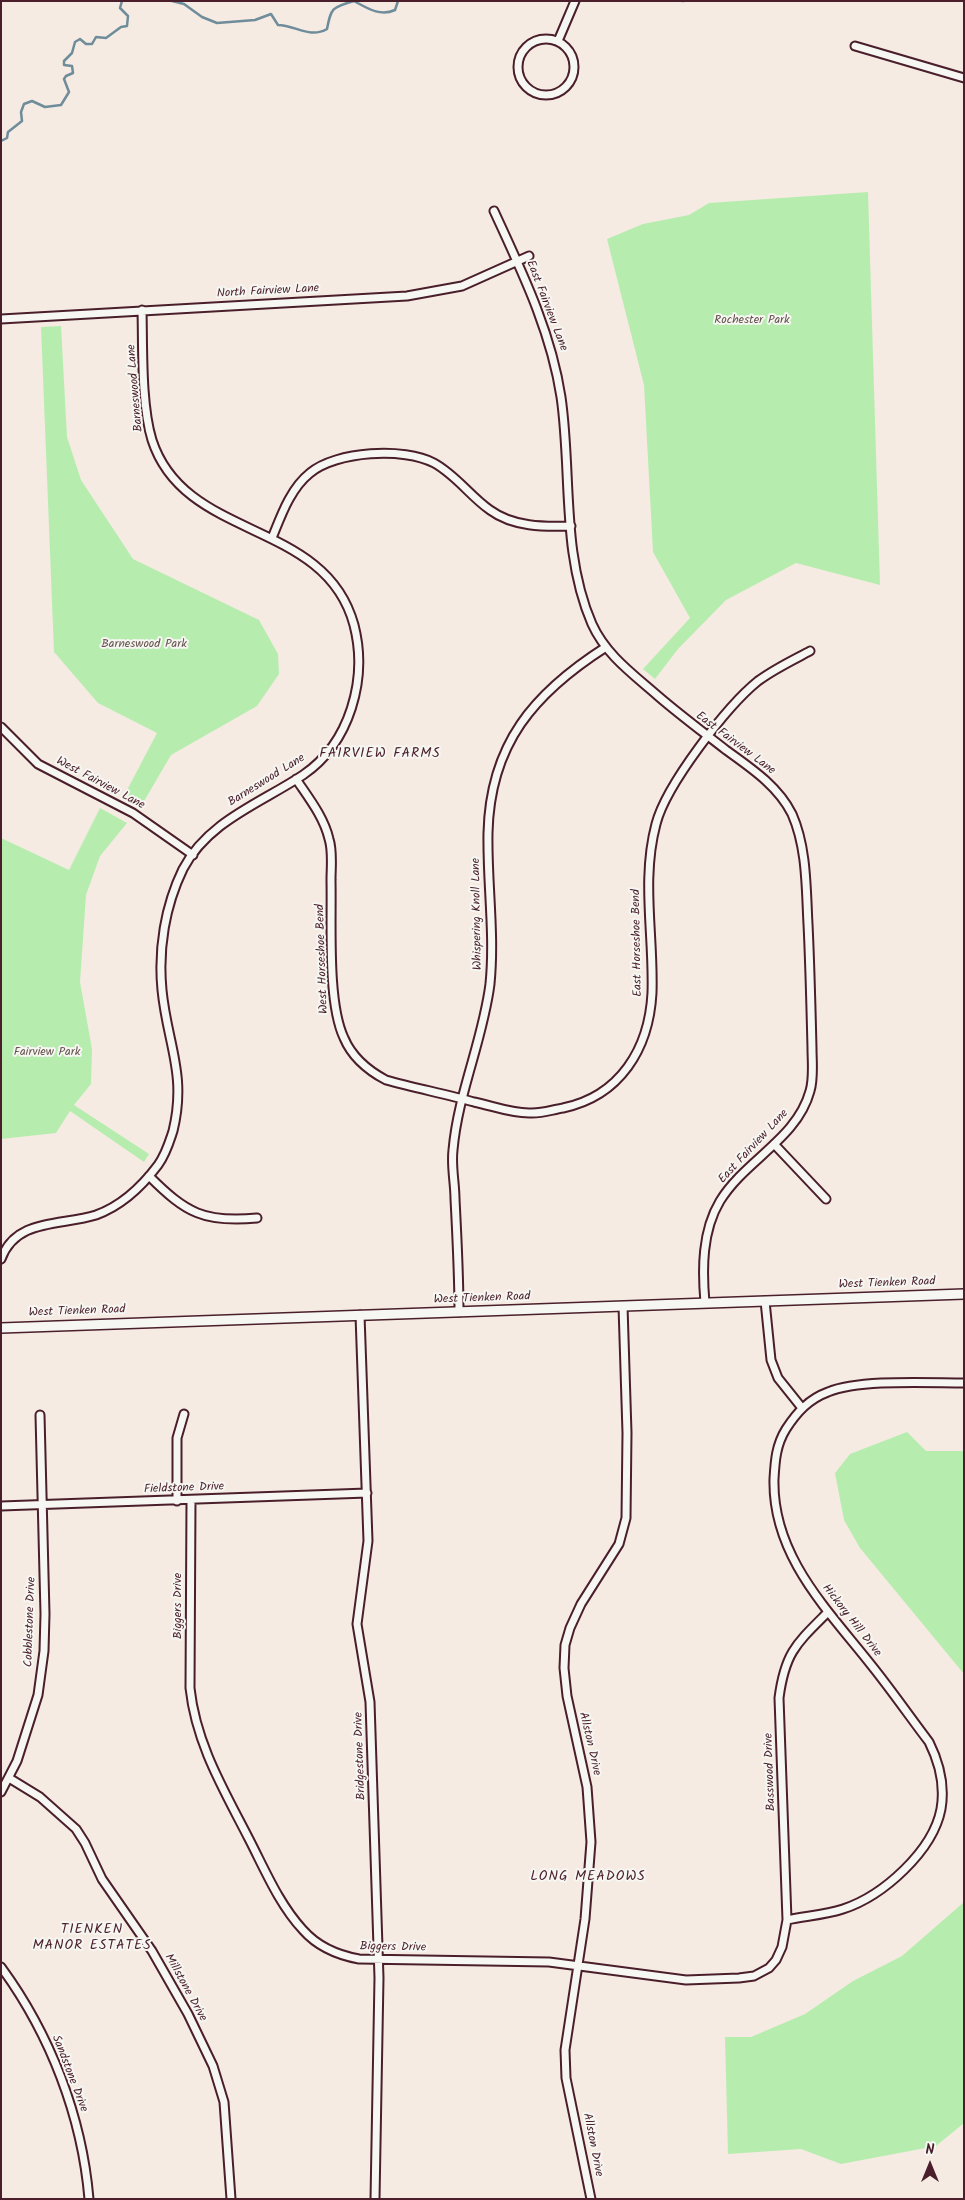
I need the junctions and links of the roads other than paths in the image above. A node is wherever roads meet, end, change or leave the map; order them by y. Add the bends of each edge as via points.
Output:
1 (575, 1) edge
2 (558, 41) junction
3 (855, 46) dead end
4 (964, 78) edge
5 (494, 211) dead end
6 (529, 256) dead end
7 (517, 262) junction
8 (142, 310) junction
9 (1, 319) edge
10 (571, 526) junction
11 (272, 538) junction
12 (606, 647) junction
13 (810, 651) dead end
14 (1, 727) edge
15 (709, 737) junction
16 (296, 779) junction
17 (193, 855) junction
18 (462, 1099) junction
19 (774, 1144) junction
20 (149, 1176) junction
21 (826, 1199) dead end
22 (257, 1218) dead end
23 (1, 1259) edge
24 (964, 1294) edge
25 (766, 1301) junction
26 (705, 1303) junction
27 (623, 1306) junction
28 (459, 1312) junction
29 (360, 1315) junction
30 (1, 1328) edge
31 (964, 1383) edge
32 (802, 1408) junction
33 (184, 1414) dead end
34 (40, 1415) dead end
35 (367, 1493) junction
36 (191, 1500) junction
37 (177, 1501) junction
38 (42, 1505) junction
39 (1, 1506) edge
40 (828, 1612) junction
41 (9, 1778) junction
42 (1, 1792) edge
43 (787, 1920) junction
44 (782, 1947) joint
45 (379, 1961) junction
46 (578, 1966) junction
47 (1, 1967) edge
48 (89, 2199) edge
49 (231, 2199) edge
50 (375, 2199) edge
51 (591, 2199) edge

1 - 2 street
2 - 2 street via 540,39 532,42 520,55 518,72 526,87 534,92 553,94 562,90 573,74 571,55
3 - 4 street
5 - 7 street, East Fairview Lane
6 - 7 street, North Fairview Lane
7 - 8 street, North Fairview Lane via 462,286 407,296
7 - 10 street, East Fairview Lane via 556,364
8 - 9 street, North Fairview Lane
8 - 11 street, Barneswood Lane via 147,410 152,439 160,457 186,494
10 - 11 street via 521,524 507,519 490,510 433,463 413,455 380,454 344,458 323,464 308,474 284,506
10 - 12 street, East Fairview Lane via 581,595 592,625
11 - 16 street, Barneswood Lane via 299,552 338,588 349,610 357,645 359,671 356,692 344,726 323,756
12 - 15 street, East Fairview Lane via 624,668
12 - 18 street, Whispering Knoll Lane via 558,681 538,700 522,719 497,773 488,834 492,943 490,980 486,1010
13 - 15 street, East Horseshoe Bend via 759,680
14 - 17 street, West Fairview Lane via 38,764 133,813
15 - 18 street, East Horseshoe Bend via 665,798 656,823 648,884 652,994 644,1040 634,1059 614,1083 578,1105 530,1113 509,1112
15 - 19 street, East Fairview Lane via 769,783 784,800 800,836 805,873 812,1072 810,1091 803,1107 794,1123
16 - 17 street, Barneswood Lane via 231,816
16 - 18 street, West Horseshoe Bend via 330,840 333,978 337,1019 344,1039 354,1056 386,1080
17 - 20 street, Barneswood Lane via 176,886 165,920 162,949 162,991 180,1086 177,1112 166,1153
18 - 28 street, Whispering Knoll Lane via 453,1151
19 - 21 street
19 - 26 street, East Fairview Lane via 735,1180 719,1202 704,1250
20 - 22 street via 180,1204 200,1215 233,1220
20 - 23 street, Barneswood Lane via 129,1195 98,1214 20,1232
24 - 25 street, West Tienken Road
25 - 26 street, West Tienken Road
25 - 32 street via 771,1360 778,1378
26 - 27 street, West Tienken Road
27 - 28 street, West Tienken Road
27 - 46 street, Allston Drive via 626,1518 619,1544 594,1582 570,1628 565,1645 564,1668 572,1722 588,1787 590,1814 591,1870
28 - 29 street, West Tienken Road
29 - 30 street, West Tienken Road
29 - 35 street, Bridgestone Drive
31 - 32 street, Hickory Hill Drive via 844,1387 812,1399
32 - 40 street, Hickory Hill Drive via 782,1435 775,1455 774,1491 787,1548
33 - 37 street via 177,1438
34 - 38 street, Cobblestone Drive
35 - 36 street, Fieldstone Drive
35 - 45 street, Bridgestone Drive via 368,1541 357,1624 370,1702
36 - 37 street, Fieldstone Drive
36 - 45 street, Biggers Drive via 190,1688 205,1752 279,1897 303,1930 330,1951
37 - 38 street, Fieldstone Drive
38 - 39 street, Fieldstone Drive
38 - 41 street, Cobblestone Drive via 44,1651 38,1695
40 - 43 street, Basswood Drive via 789,1654 779,1698
40 - 43 street, Hickory Hill Drive via 929,1742 938,1761 941,1808 934,1829 921,1849 884,1887 843,1909
41 - 42 street, Cobblestone Drive
41 - 49 street, Millstone Drive via 40,1797 76,1828 102,1879 152,1951 188,2014 213,2066 224,2102
43 - 44 street, Basswood Drive
44 - 46 street, Biggers Drive via 769,1968 754,1976 739,1978 686,1980
45 - 46 street, Biggers Drive via 491,1959
45 - 50 street, Bridgestone Drive
46 - 51 street, Allston Drive via 566,2042 566,2078
47 - 48 street, Sandstone Drive via 25,2002 52,2055 72,2107

